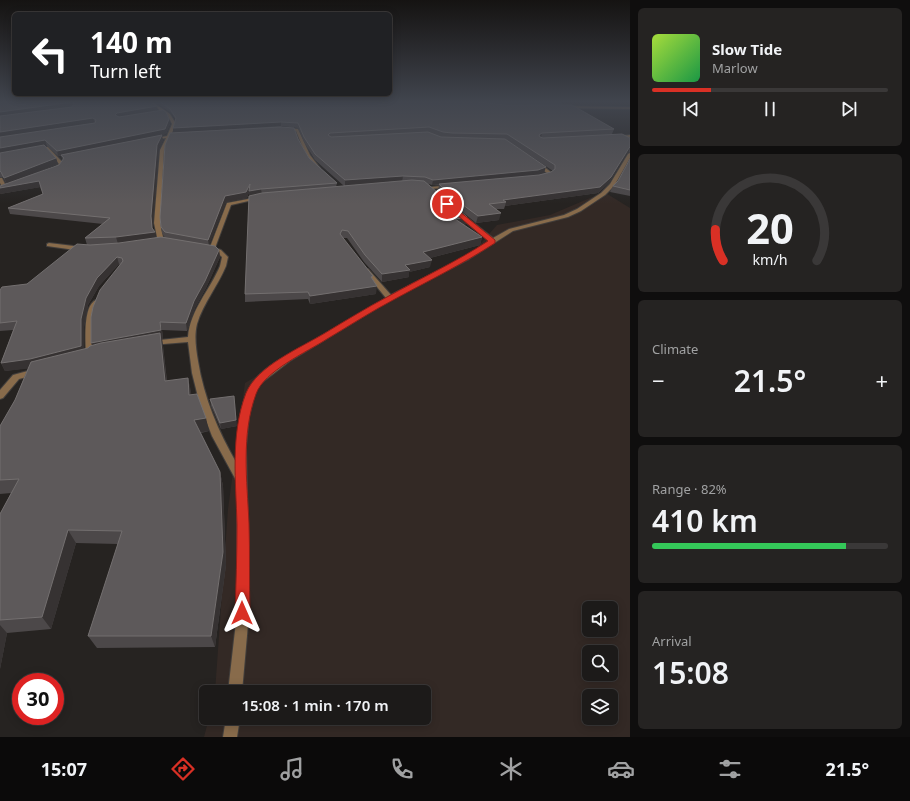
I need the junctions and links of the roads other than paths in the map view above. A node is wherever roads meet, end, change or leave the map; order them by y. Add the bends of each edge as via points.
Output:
1 (177, 135) edge
2 (299, 135) edge
3 (169, 136) junction
4 (630, 136) edge
5 (608, 137) edge
6 (146, 140) edge
7 (28, 151) edge
8 (630, 154) edge
9 (66, 157) edge
10 (58, 159) junction
11 (531, 160) edge
12 (51, 170) edge
13 (320, 170) edge
14 (537, 178) edge
15 (0, 179) edge
16 (12, 185) edge
17 (452, 185) edge
18 (425, 186) edge
19 (431, 188) junction
20 (2, 189) edge
21 (438, 194) edge
22 (262, 197) edge
23 (453, 209) edge
24 (492, 241) junction
25 (49, 244) dead end
26 (175, 244) edge
27 (88, 249) edge
28 (205, 249) edge
29 (212, 250) junction
30 (360, 264) edge
31 (99, 296) edge
32 (390, 298) junction
33 (192, 339) junction
34 (146, 344) edge
35 (89, 358) edge
36 (41, 371) edge
37 (0, 396) edge
38 (242, 483) junction
39 (237, 685) edge
40 (232, 725) edge
41 (230, 737) edge

1 - 3 street
2 - 13 street via 303,148
3 - 6 street
3 - 26 street via 162,150 156,223 160,242
4 - 5 street
7 - 10 street via 47,148
8 - 24 street via 612,185 593,201 566,216 512,230
9 - 10 street
10 - 12 street via 62,166
11 - 14 street via 550,173
15 - 20 street
16 - 20 street
17 - 19 street
18 - 19 street
19 - 21 street
22 - 29 street via 230,204
23 - 24 street
24 - 32 street via 460,262
25 - 27 street
28 - 29 street
29 - 33 street via 223,254 224,260 193,325
30 - 32 street
31 - 35 street via 89,320
32 - 38 street via 287,359 257,382 251,393 240,447
33 - 34 street
33 - 38 street via 196,377 202,400 217,439
36 - 37 street via 16,377
38 - 39 street via 242,613
40 - 41 street

